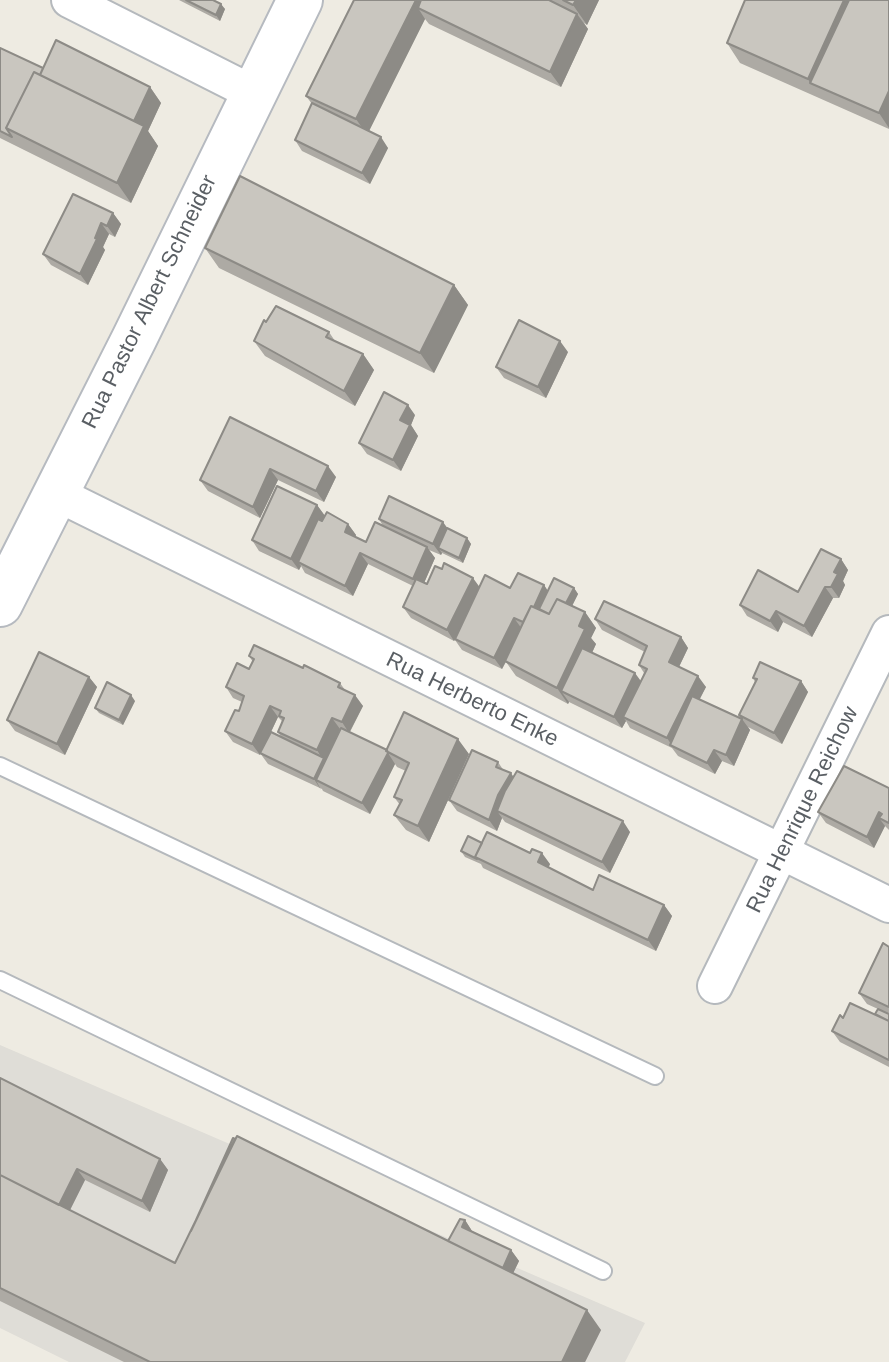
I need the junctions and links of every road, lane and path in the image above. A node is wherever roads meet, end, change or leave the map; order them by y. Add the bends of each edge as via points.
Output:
1 (69, 0) edge
2 (300, 0) edge
3 (253, 93) junction
4 (55, 493) junction
5 (0, 604) edge
6 (889, 633) edge
7 (0, 766) edge
8 (782, 854) junction
9 (889, 905) edge
10 (0, 980) edge
11 (715, 986) dead end
12 (655, 1076) dead end
13 (603, 1271) dead end

1 - 3 street
2 - 3 main road, Rua Pastor Albert Schneider
3 - 4 main road, Rua Pastor Albert Schneider
4 - 5 main road, Rua Pastor Albert Schneider
4 - 8 street, Rua Herberto Enke
6 - 8 street, Rua Henrique Reichow
7 - 12 lane
8 - 9 street, Rua Herberto Enke
8 - 11 street, Rua Henrique Reichow
10 - 13 lane

